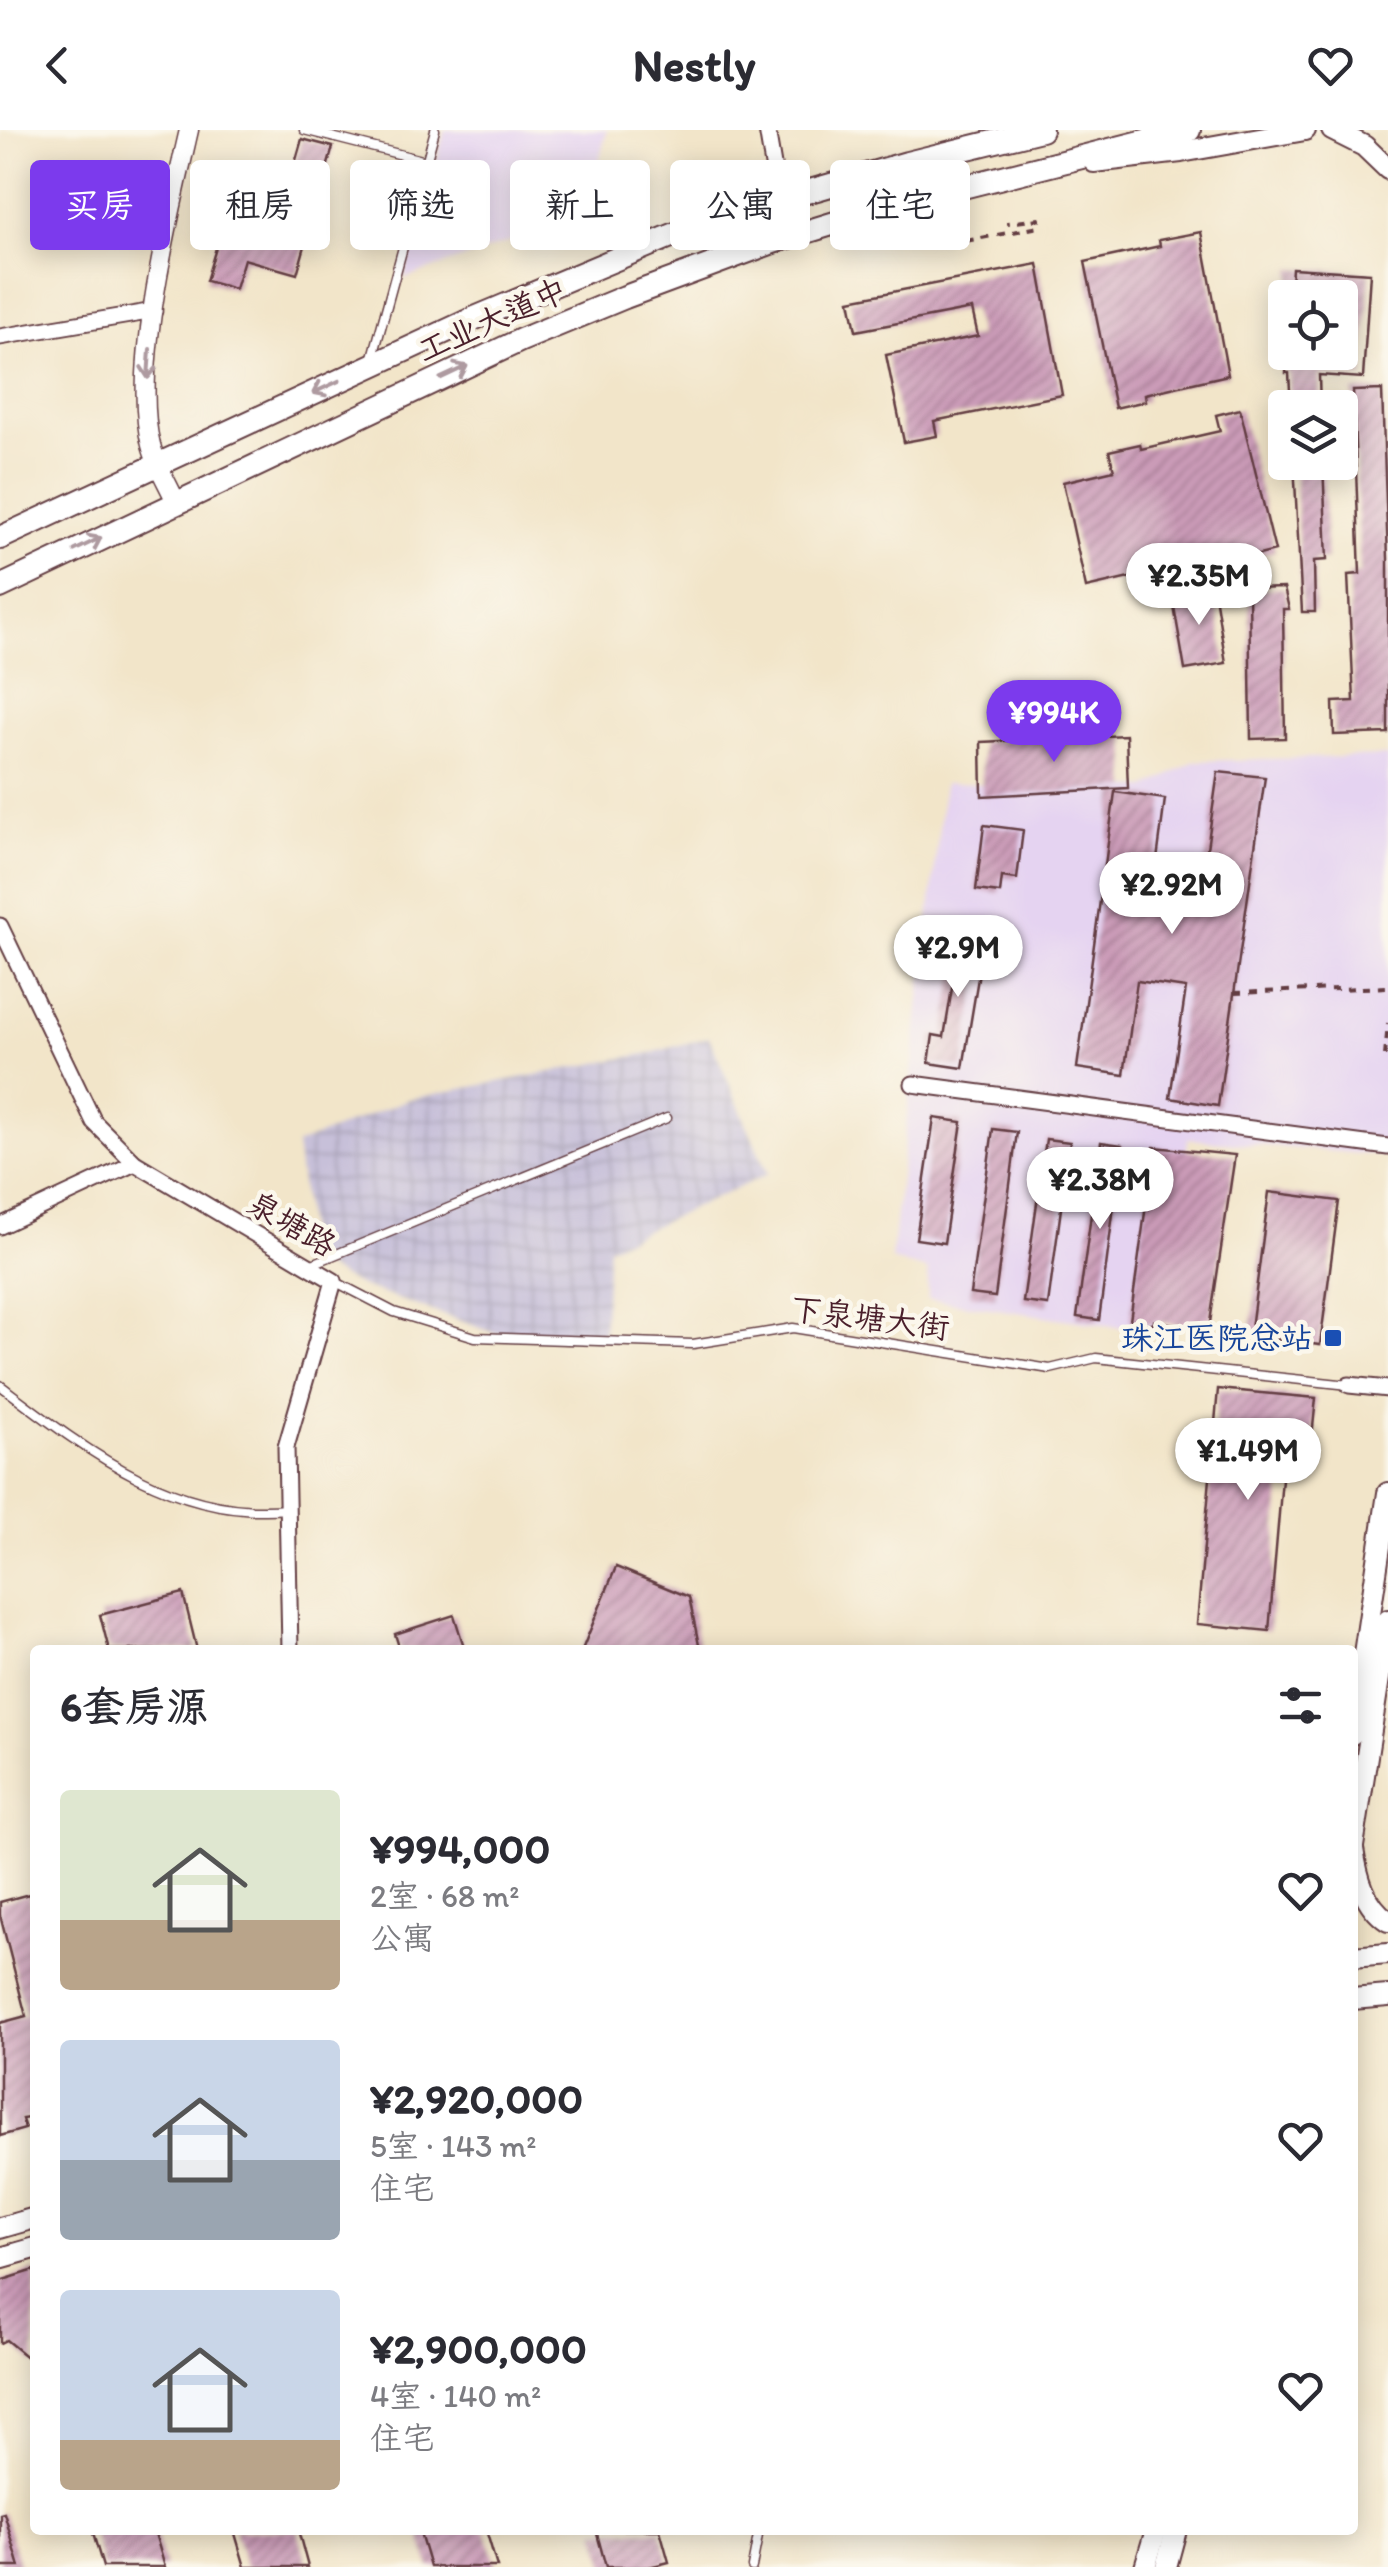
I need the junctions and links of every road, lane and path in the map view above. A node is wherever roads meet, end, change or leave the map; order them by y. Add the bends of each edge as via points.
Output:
1 (189, 130) edge
2 (304, 130) edge
3 (435, 130) edge
4 (767, 130) edge
5 (1042, 130) edge
6 (1189, 130) edge
7 (1305, 130) edge
8 (1332, 130) edge
9 (422, 160) edge
10 (426, 160) edge
11 (772, 160) edge
12 (1388, 168) edge
13 (1032, 170) junction
14 (810, 192) edge
15 (1007, 223) dead end
16 (670, 238) edge
17 (970, 240) edge
18 (402, 250) edge
19 (154, 310) junction
20 (0, 338) edge
21 (371, 366) junction
22 (158, 464) junction
23 (176, 502) junction
24 (0, 538) edge
25 (0, 586) edge
26 (0, 926) edge
27 (1388, 987) edge
28 (1234, 993) dead end
29 (1388, 1023) edge
30 (1385, 1056) dead end
31 (913, 1084) dead end
32 (668, 1118) dead end
33 (1388, 1147) edge
34 (135, 1163) junction
35 (0, 1226) edge
36 (310, 1265) junction
37 (334, 1281) junction
38 (0, 1385) edge
39 (1348, 1385) joint
40 (1388, 1389) edge
41 (1388, 1493) edge
42 (288, 1509) junction
43 (1388, 1620) edge
44 (290, 1645) edge
45 (1358, 1694) edge
46 (1358, 1818) edge
47 (1358, 1878) edge
48 (1388, 1922) edge
49 (1388, 1954) edge
50 (1358, 1956) edge
51 (1388, 1996) edge
52 (1358, 1998) edge
53 (30, 2219) edge
54 (0, 2228) edge
55 (30, 2249) edge
56 (0, 2258) edge
57 (758, 2535) edge
58 (1155, 2535) edge
59 (1175, 2535) edge
60 (752, 2567) edge
61 (1145, 2567) edge
62 (1166, 2567) edge

1 - 19 street
2 - 9 lane
3 - 10 lane
4 - 11 street
5 - 14 main road
6 - 13 main road, 工业大道中
7 - 13 main road
8 - 12 main road
23 -> 13 main road, 工业大道中 via 625,297 826,225
15 - 17 path via 1039,220 1040,227
16 - 21 main road
18 - 21 lane
19 - 20 street
19 -> 22 street via 147,422
21 -> 22 main road
22 - 23 street
22 - 24 main road
25 -> 23 main road, 工业大道中
26 - 34 street, 泉塘路 via 94,1122
27 - 28 path
29 - 30 path
31 - 33 street
32 - 36 lane
34 - 35 street
34 - 36 street, 泉塘路
36 - 37 street, 泉塘路
37 - 39 lane, 下泉塘大街 via 394,1312 475,1337 692,1344 793,1328 1050,1369 1096,1358
37 - 42 street, 泉塘路 via 286,1447
38 - 42 lane via 148,1486 231,1510
39 - 40 street
41 - 45 main road
42 - 44 street, 泉塘路
43 - 46 main road
47 - 48 main road
49 - 50 main road
51 - 52 main road
53 - 54 main road
55 - 56 main road
57 - 60 lane
58 - 61 main road
59 - 62 main road

